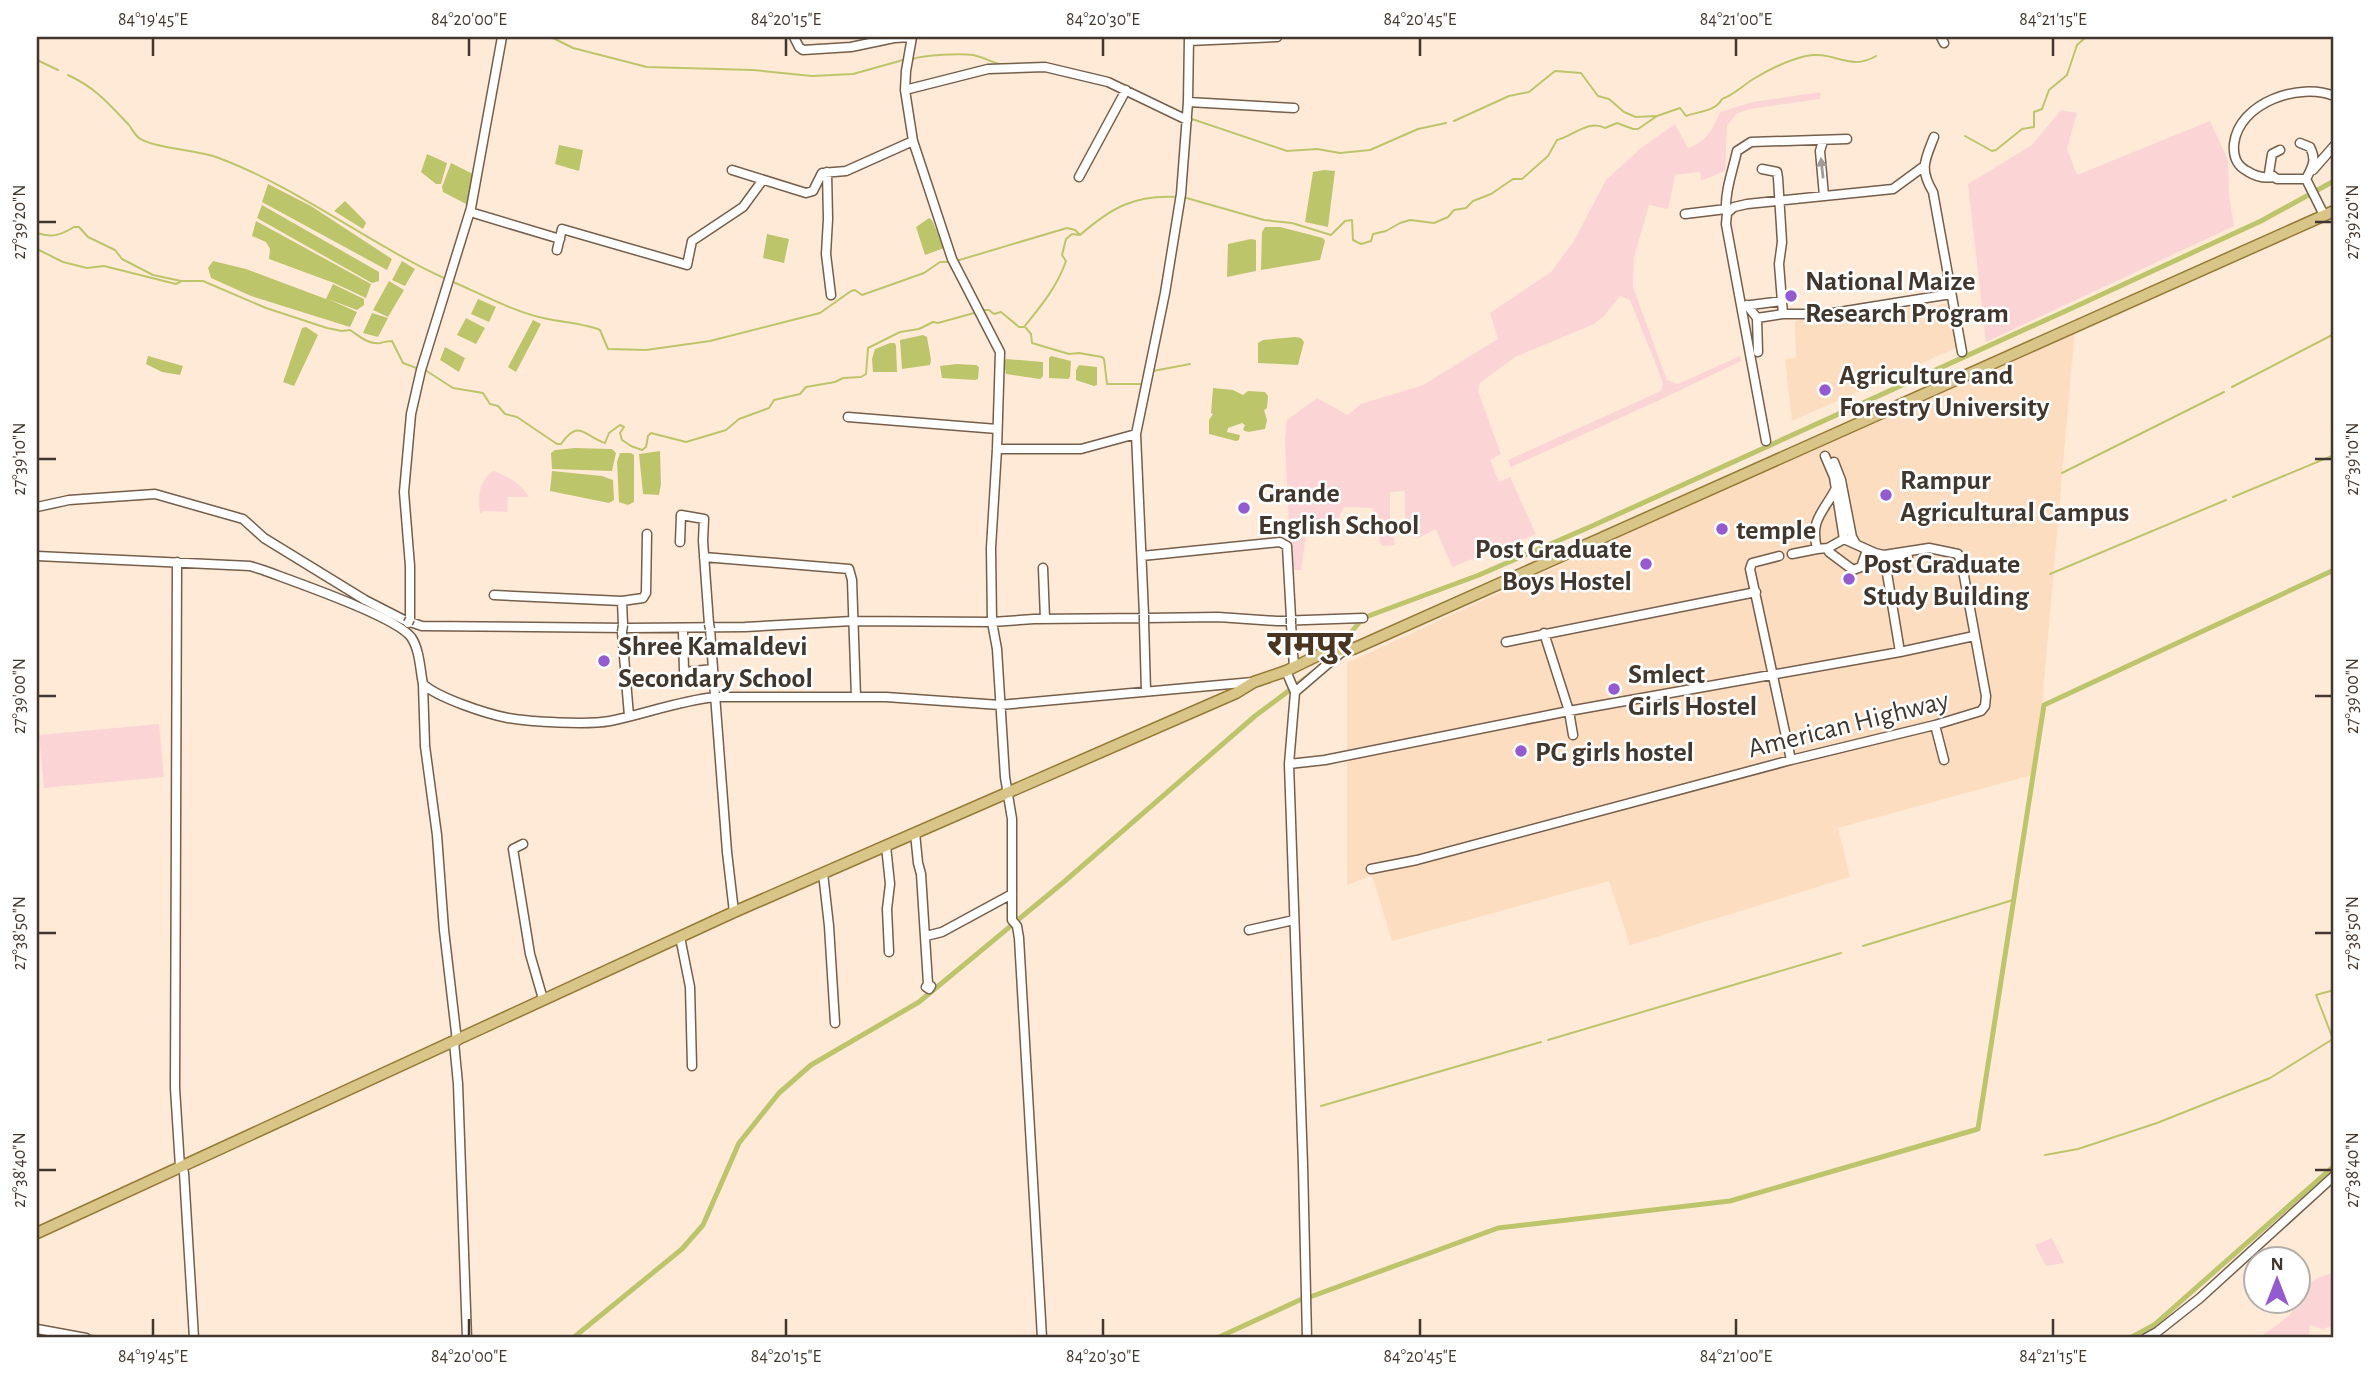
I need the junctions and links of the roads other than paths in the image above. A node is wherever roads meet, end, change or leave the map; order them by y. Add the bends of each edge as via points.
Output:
1 (502, 37) edge
2 (794, 37) edge
3 (912, 37) edge
4 (1277, 37) edge
5 (1189, 39) edge
6 (905, 90) junction
7 (1126, 90) junction
8 (2334, 96) edge
9 (1188, 102) junction
10 (1294, 108) dead end
11 (1187, 120) junction
12 (1934, 137) dead end
13 (1847, 139) dead end
14 (913, 141) junction
15 (1823, 141) junction
16 (2300, 143) dead end
17 (2334, 146) edge
18 (2280, 150) dead end
19 (1923, 167) junction
20 (1762, 169) dead end
21 (732, 170) dead end
22 (2313, 170) junction
23 (827, 172) junction
24 (1079, 177) dead end
25 (2273, 177) junction
26 (2306, 179) junction
27 (762, 181) junction
28 (1824, 196) junction
29 (1780, 201) junction
30 (1726, 211) junction
31 (470, 212) junction
32 (2329, 213) edge
33 (1685, 214) dead end
34 (559, 239) junction
35 (557, 250) dead end
36 (1951, 294) junction
37 (831, 295) dead end
38 (1782, 301) junction
39 (1744, 306) junction
40 (1783, 314) junction
41 (1757, 318) junction
42 (1758, 352) dead end
43 (1962, 352) dead end
44 (848, 417) dead end
45 (997, 429) junction
46 (1136, 434) junction
47 (1766, 441) dead end
48 (997, 449) junction
49 (1835, 490) junction
50 (37, 507) edge
51 (647, 534) dead end
52 (1844, 539) junction
53 (680, 542) dead end
54 (1828, 548) junction
55 (1817, 550) junction
56 (1874, 553) junction
57 (1792, 554) dead end
58 (37, 555) edge
59 (1142, 556) junction
60 (1779, 556) dead end
61 (704, 557) junction
62 (177, 562) junction
63 (1043, 568) dead end
64 (1756, 592) junction
65 (494, 595) dead end
66 (622, 601) junction
67 (1363, 618) dead end
68 (1045, 619) junction
69 (992, 620) junction
70 (852, 621) junction
71 (407, 624) junction
72 (683, 631) dead end
73 (1544, 633) junction
74 (1974, 636) junction
75 (1506, 642) dead end
76 (1341, 650) junction
77 (1900, 652) junction
78 (713, 669) junction
79 (1290, 669) junction
80 (1772, 675) junction
81 (1254, 682) junction
82 (423, 684) junction
83 (1294, 687) junction
84 (1146, 691) junction
85 (715, 697) junction
86 (856, 697) junction
87 (1000, 705) junction
88 (1569, 711) junction
89 (629, 716) junction
90 (1935, 725) junction
91 (1573, 735) dead end
92 (1791, 760) junction
93 (1944, 760) dead end
94 (1289, 764) junction
95 (1008, 792) junction
96 (915, 833) junction
97 (523, 844) dead end
98 (886, 846) junction
99 (1371, 869) dead end
100 (823, 873) junction
101 (1012, 894) junction
102 (734, 912) junction
103 (1294, 920) junction
104 (1249, 930) dead end
105 (926, 936) junction
106 (680, 937) junction
107 (890, 952) dead end
108 (928, 984) dead end
109 (543, 999) junction
110 (835, 1023) dead end
111 (455, 1042) junction
112 (692, 1066) dead end
113 (181, 1167) junction
114 (2334, 1176) edge
115 (37, 1233) edge
116 (37, 1329) edge
117 (86, 1338) edge
118 (194, 1338) edge
119 (467, 1338) edge
120 (1042, 1338) edge
121 (1307, 1338) edge
122 (2146, 1338) edge

1 - 31 street
2 - 3 street via 803,50
3 - 6 street
4 - 5 street
5 - 9 street
6 - 7 street via 988,69 1036,66
6 - 14 street
7 - 11 street
7 - 24 street
8 - 25 street via 2318,91 2280,97 2257,108 2241,124 2235,137 2236,160 2252,174
9 - 10 street
9 - 11 street
11 - 46 street via 1165,293
12 - 19 street
13 - 15 street
14 - 23 street via 846,171
14 - 45 street via 954,262 1000,352
28 -> 15 street
15 - 30 street via 1751,142 1741,147 1725,193
16 - 22 street via 2312,150
17 - 22 street
18 - 25 street via 2270,158 2268,171
19 - 28 street via 1894,189
19 - 36 street via 1933,191
20 - 29 street via 1777,172
21 - 27 street
22 - 26 street
23 - 27 street via 806,194
23 - 37 street via 826,254
25 - 26 street
26 - 32 street
27 - 34 street via 743,207 692,241 687,265 562,229
28 - 29 street
29 - 30 street via 1739,205
29 - 38 street
30 - 33 street
30 - 39 street
31 - 34 street
31 - 71 street via 411,415 404,492 410,566
32 - 76 main road via 1353,649
34 - 35 street
36 - 40 street via 1827,314
36 - 43 street
38 - 39 street
38 - 40 street
39 - 41 street
39 - 47 street
40 - 41 street
41 - 42 street
44 - 45 street
45 - 48 street
46 - 48 street via 1081,450
46 - 59 street
48 - 69 street
49 - 52 street
49 - 55 street via 1814,528
49 - 56 street via 1826,455 1838,471 1854,543
50 - 70 street via 156,494 243,519 264,538 365,600 422,626 628,628
51 - 66 street via 646,593 643,598
52 - 54 street
52 - 56 street
53 - 61 street via 681,515 704,519
54 - 55 street
54 - 56 street via 1853,570
55 - 57 street
56 - 74 street, American Highway via 1934,549 1958,554
56 - 77 street
58 - 62 street
59 - 79 street via 1285,544
59 - 84 street
60 - 64 street via 1752,563
61 - 70 street via 849,569
61 - 78 street
62 - 71 street via 250,566
62 - 113 street via 175,1088
63 - 68 street
64 - 73 street
64 - 80 street
65 - 66 street
66 - 89 street
67 - 68 street
68 - 69 street
69 - 70 street
69 - 87 street
70 - 86 street
71 - 82 street
72 - 78 street via 684,672
73 - 75 street
73 - 88 street
74 - 77 street
74 - 90 street, American Highway via 1985,706
76 - 79 main road via 1325,652
76 - 83 street
77 - 80 street
78 - 85 street
79 - 81 main road
79 - 83 street
80 - 88 street
80 - 92 street
81 - 84 street
81 - 95 main road
82 - 89 street via 508,718 590,723
82 - 111 street via 425,746
83 - 94 street
84 - 87 street
85 - 86 street
85 - 89 street
85 - 102 street
86 - 87 street
87 - 95 street
88 - 91 street
88 - 94 street
90 - 92 street, American Highway
90 - 93 street
92 - 99 street, American Highway
94 - 103 street
95 - 96 main road
95 - 101 street
96 - 98 main road
96 - 105 street
97 - 109 street via 513,849 530,954
98 - 100 main road
98 - 107 street
100 - 102 main road
100 - 110 street
101 - 105 street
101 - 120 street
102 - 106 main road
103 - 104 street
103 - 121 street
105 - 108 street
106 - 109 main road
106 - 112 street via 691,987
109 - 111 main road
111 - 113 main road
111 - 119 street
113 - 115 main road
113 - 118 street
114 - 122 street via 2200,1298
116 - 117 street

